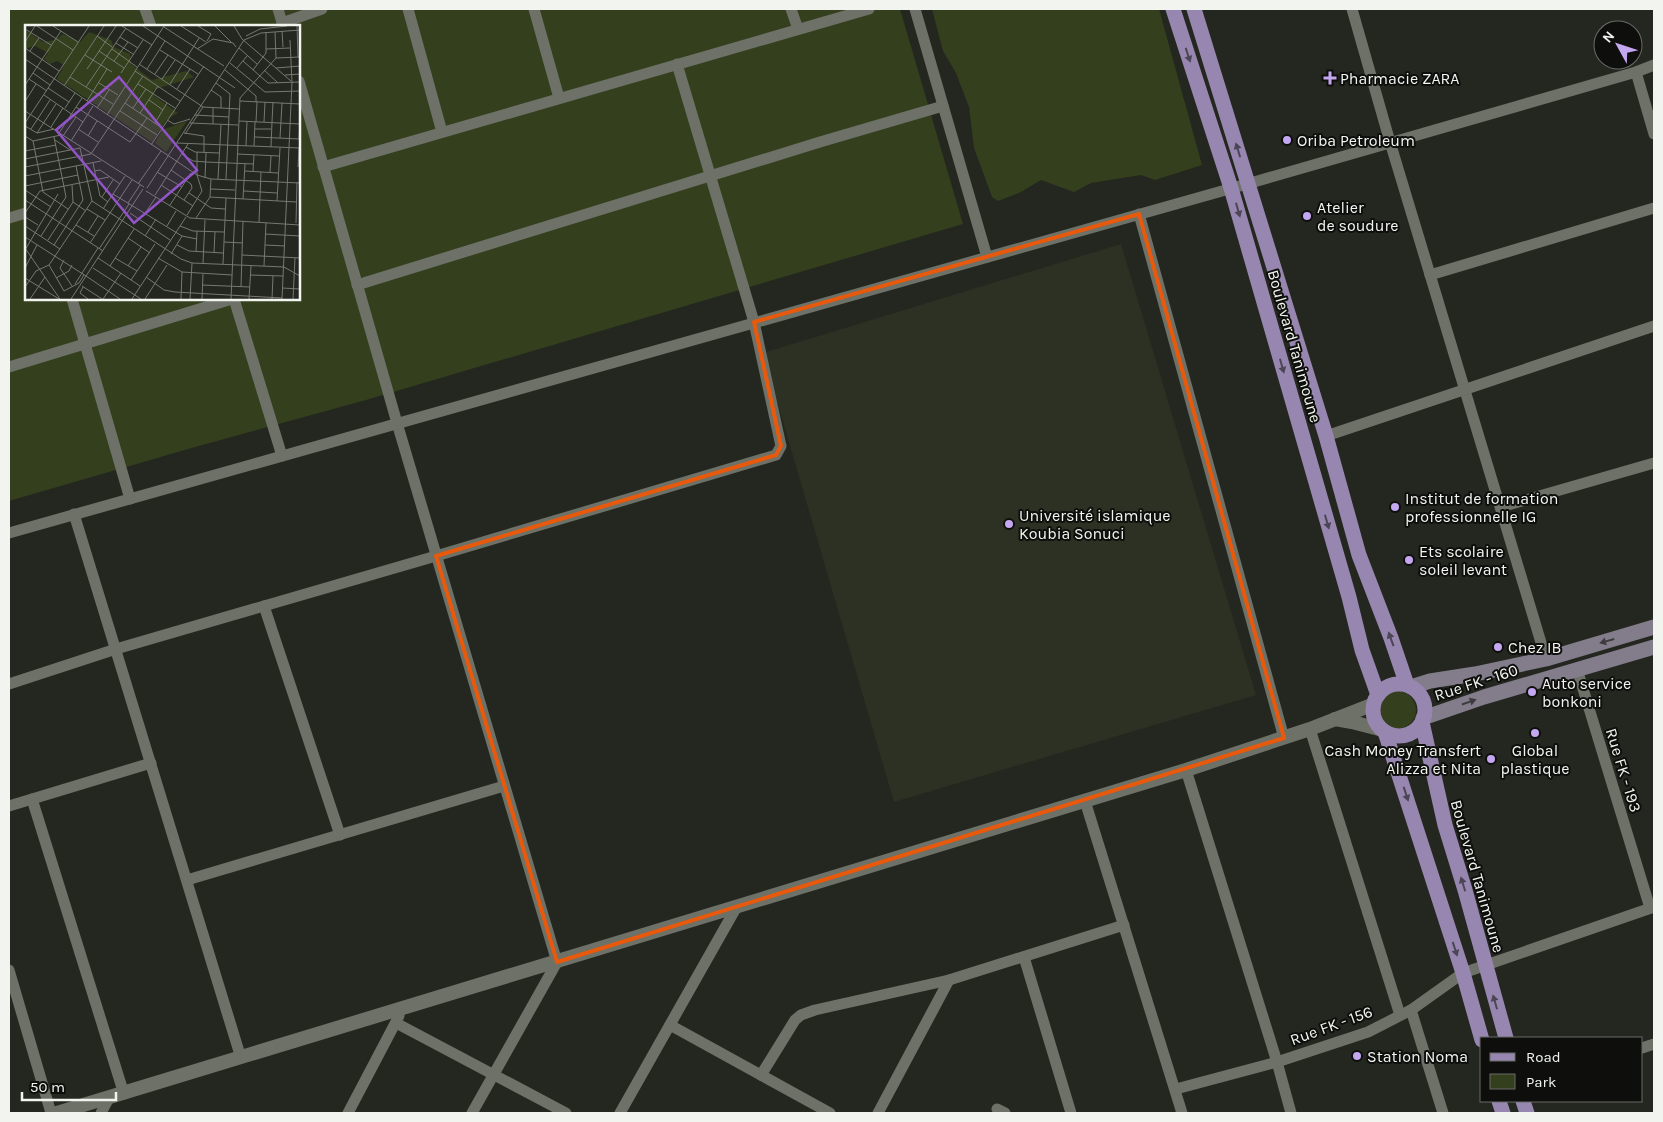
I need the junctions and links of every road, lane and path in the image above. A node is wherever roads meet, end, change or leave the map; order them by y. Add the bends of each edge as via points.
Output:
1 (145, 9) edge
2 (278, 9) edge
3 (322, 9) edge
4 (408, 9) edge
5 (534, 9) edge
6 (791, 9) edge
7 (869, 9) edge
8 (915, 9) edge
9 (1173, 9) edge
10 (1194, 9) edge
11 (1355, 9) edge
12 (151, 25) edge
13 (282, 25) edge
14 (798, 29) junction
15 (676, 64) junction
16 (1654, 65) edge
17 (1636, 72) junction
18 (300, 85) edge
19 (559, 98) junction
20 (943, 106) junction
21 (442, 132) junction
22 (1654, 134) edge
23 (1390, 142) junction
24 (323, 167) junction
25 (711, 177) junction
26 (1248, 183) junction
27 (1231, 188) junction
28 (1654, 208) edge
29 (25, 213) edge
30 (1140, 214) junction
31 (9, 216) edge
32 (987, 256) junction
33 (1430, 276) junction
34 (358, 285) junction
35 (72, 300) edge
36 (230, 300) edge
37 (233, 300) edge
38 (754, 322) junction
39 (1654, 326) edge
40 (85, 344) junction
41 (9, 367) edge
42 (1465, 389) junction
43 (397, 423) junction
44 (1326, 436) junction
45 (282, 456) junction
46 (1654, 463) edge
47 (130, 499) junction
48 (1501, 506) junction
49 (74, 514) junction
50 (9, 533) edge
51 (436, 556) junction
52 (264, 606) junction
53 (1654, 627) edge
54 (1654, 647) edge
55 (116, 649) junction
56 (1546, 658) junction
57 (1577, 669) junction
58 (9, 684) edge
59 (1409, 686) junction
60 (1376, 699) junction
61 (1335, 720) junction
62 (1422, 720) junction
63 (1310, 729) junction
64 (1384, 731) junction
65 (1284, 738) junction
66 (150, 763) junction
67 (1186, 770) junction
68 (504, 786) junction
69 (32, 799) junction
70 (1085, 801) junction
71 (9, 806) edge
72 (340, 835) junction
73 (187, 880) junction
74 (736, 908) junction
75 (1652, 908) edge
76 (1124, 925) junction
77 (1024, 957) junction
78 (557, 962) junction
79 (1485, 965) junction
80 (9, 970) edge
81 (1463, 973) junction
82 (949, 980) junction
83 (404, 1008) junction
84 (1411, 1010) junction
85 (1400, 1015) junction
86 (396, 1023) junction
87 (670, 1026) junction
88 (1481, 1037) edge
89 (1506, 1037) edge
90 (242, 1058) junction
91 (1277, 1062) junction
92 (493, 1074) junction
93 (761, 1076) junction
94 (1176, 1089) junction
95 (124, 1094) junction
96 (110, 1098) junction
97 (52, 1113) edge
98 (58, 1113) edge
99 (101, 1113) edge
100 (348, 1113) edge
101 (472, 1113) edge
102 (566, 1113) edge
103 (620, 1113) edge
104 (830, 1113) edge
105 (878, 1113) edge
106 (1071, 1113) edge
107 (1182, 1113) edge
108 (1291, 1113) edge
109 (1443, 1113) edge

1 - 12 street
2 - 13 street
3 - 13 street
4 - 21 street
5 - 19 street
6 - 14 street
7 - 14 street
8 - 20 street
9 -> 27 main road, Boulevard Tanimoune
26 -> 10 main road, Boulevard Tanimoune
11 - 23 street
14 - 15 street
15 - 19 street
15 - 25 street
16 - 17 street
17 - 22 street
17 - 23 street
18 - 24 street
19 - 21 street
20 - 25 street
20 - 32 street
21 - 24 street
23 - 26 street
23 - 33 street
24 - 34 street
25 - 34 street
25 - 38 street
26 - 27 street
26 - 44 main road, Boulevard Tanimoune
27 - 30 street
27 -> 60 main road, Boulevard Tanimoune
28 - 33 street
29 - 31 street
30 - 32 street
30 - 65 street
32 - 38 street
33 - 42 street
34 - 43 street
35 - 40 street
36 - 40 street
37 - 45 street
38 - 43 street
38 - 51 street via 782,446 776,455
39 - 42 street
40 - 41 street
40 - 47 street
42 - 44 street
42 - 48 street
43 - 45 street
43 - 51 street
59 -> 44 main road, Boulevard Tanimoune via 1359,555
45 - 47 street
46 - 48 street
47 - 49 street
48 - 56 street
49 - 50 street
49 - 55 street
51 - 52 street
51 - 68 street
52 - 55 street
52 - 72 street
53 -> 56 main road, Rue FK - 160
54 - 57 main road, Rue FK - 160
55 - 58 street
55 - 66 street
56 - 59 main road, Rue FK - 160
62 -> 57 main road, Rue FK - 160
57 - 75 street, Rue FK - 193
59 - 60 main road via 1394,684 1382,690
59 - 62 main road via 1423,700
60 - 61 street
60 - 64 main road via 1374,718
61 - 63 street
61 - 64 street
62 - 64 main road via 1417,728 1401,736
79 -> 62 main road, Boulevard Tanimoune via 1445,824
63 - 65 street
63 - 85 street
64 -> 81 main road
65 - 67 street
66 - 69 street
66 - 73 street
67 - 70 street
67 - 91 street
68 - 72 street
68 - 78 street
69 - 71 street
69 - 95 street
70 - 74 street
70 - 76 street
72 - 73 street
73 - 90 street
74 - 78 street
74 - 87 street
75 - 79 street, Rue FK - 156
76 - 77 street
76 - 94 street
77 - 82 street
77 - 106 street
78 - 83 street
78 - 92 street
79 - 81 street, Rue FK - 156
89 -> 79 main road, Boulevard Tanimoune
80 - 97 street
81 - 84 street, Rue FK - 156
81 - 88 main road
82 - 93 street via 801,1015
82 - 105 street
83 - 86 street
83 - 90 street
84 - 85 street, Rue FK - 156
84 - 109 street
85 - 91 street, Rue FK - 156 via 1368,1032
86 - 92 street
86 - 100 street
87 - 93 street
87 - 103 street
90 - 95 street
91 - 94 street, Rue FK - 156
91 - 108 street
92 - 101 street
92 - 102 street
93 - 104 street
94 - 107 street
95 - 96 street
96 - 98 street
96 - 99 street

